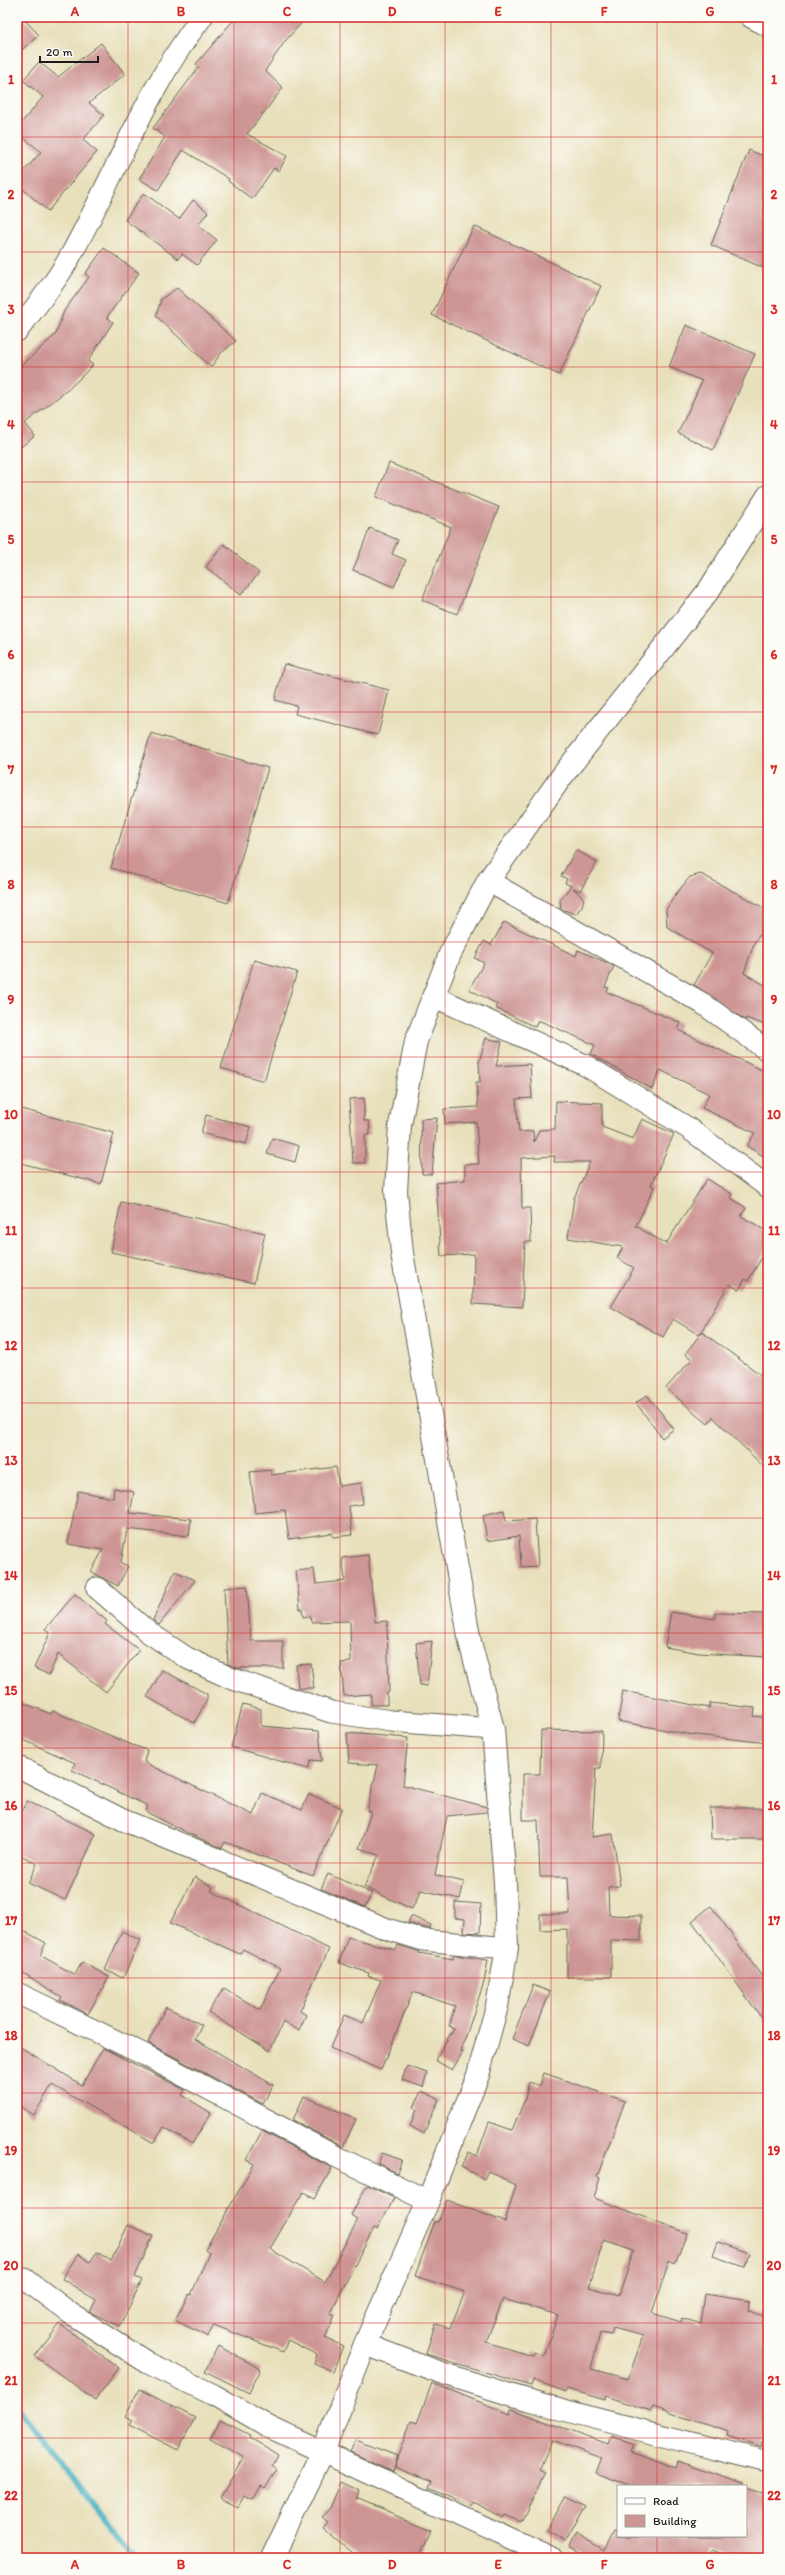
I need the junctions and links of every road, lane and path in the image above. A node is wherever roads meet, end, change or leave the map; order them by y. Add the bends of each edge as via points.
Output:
1 (202, 17) edge
2 (751, 17) edge
3 (768, 26) edge
4 (17, 331) edge
5 (768, 496) edge
6 (488, 881) junction
7 (433, 996) junction
8 (768, 1050) edge
9 (768, 1187) edge
10 (97, 1588) dead end
11 (493, 1729) junction
12 (17, 1766) edge
13 (507, 1948) junction
14 (17, 1993) edge
15 (428, 2201) junction
16 (25, 2279) dead end
17 (365, 2344) junction
18 (324, 2450) junction
19 (768, 2462) edge
20 (272, 2558) edge
21 (551, 2558) edge

1 - 4 street via 186,38 154,93 66,263
2 - 3 street
5 - 6 main road via 708,590 562,776
6 - 7 main road via 450,954
6 - 8 street via 702,1003
7 - 9 street via 585,1065 688,1128
7 - 11 main road via 416,1041 400,1125 396,1191 402,1254 470,1642
10 - 11 street via 148,1632 188,1658 230,1678 331,1712 391,1721
11 - 13 main road via 505,1882
12 - 13 street via 122,1820 387,1929 423,1940
13 - 15 main road via 497,2006 478,2075
14 - 15 street via 145,2055 329,2153
15 - 17 main road
16 - 18 street via 70,2313 148,2363 214,2395 271,2428
17 - 18 main road
17 - 19 street via 422,2367 503,2394
18 - 20 main road
18 - 21 street

